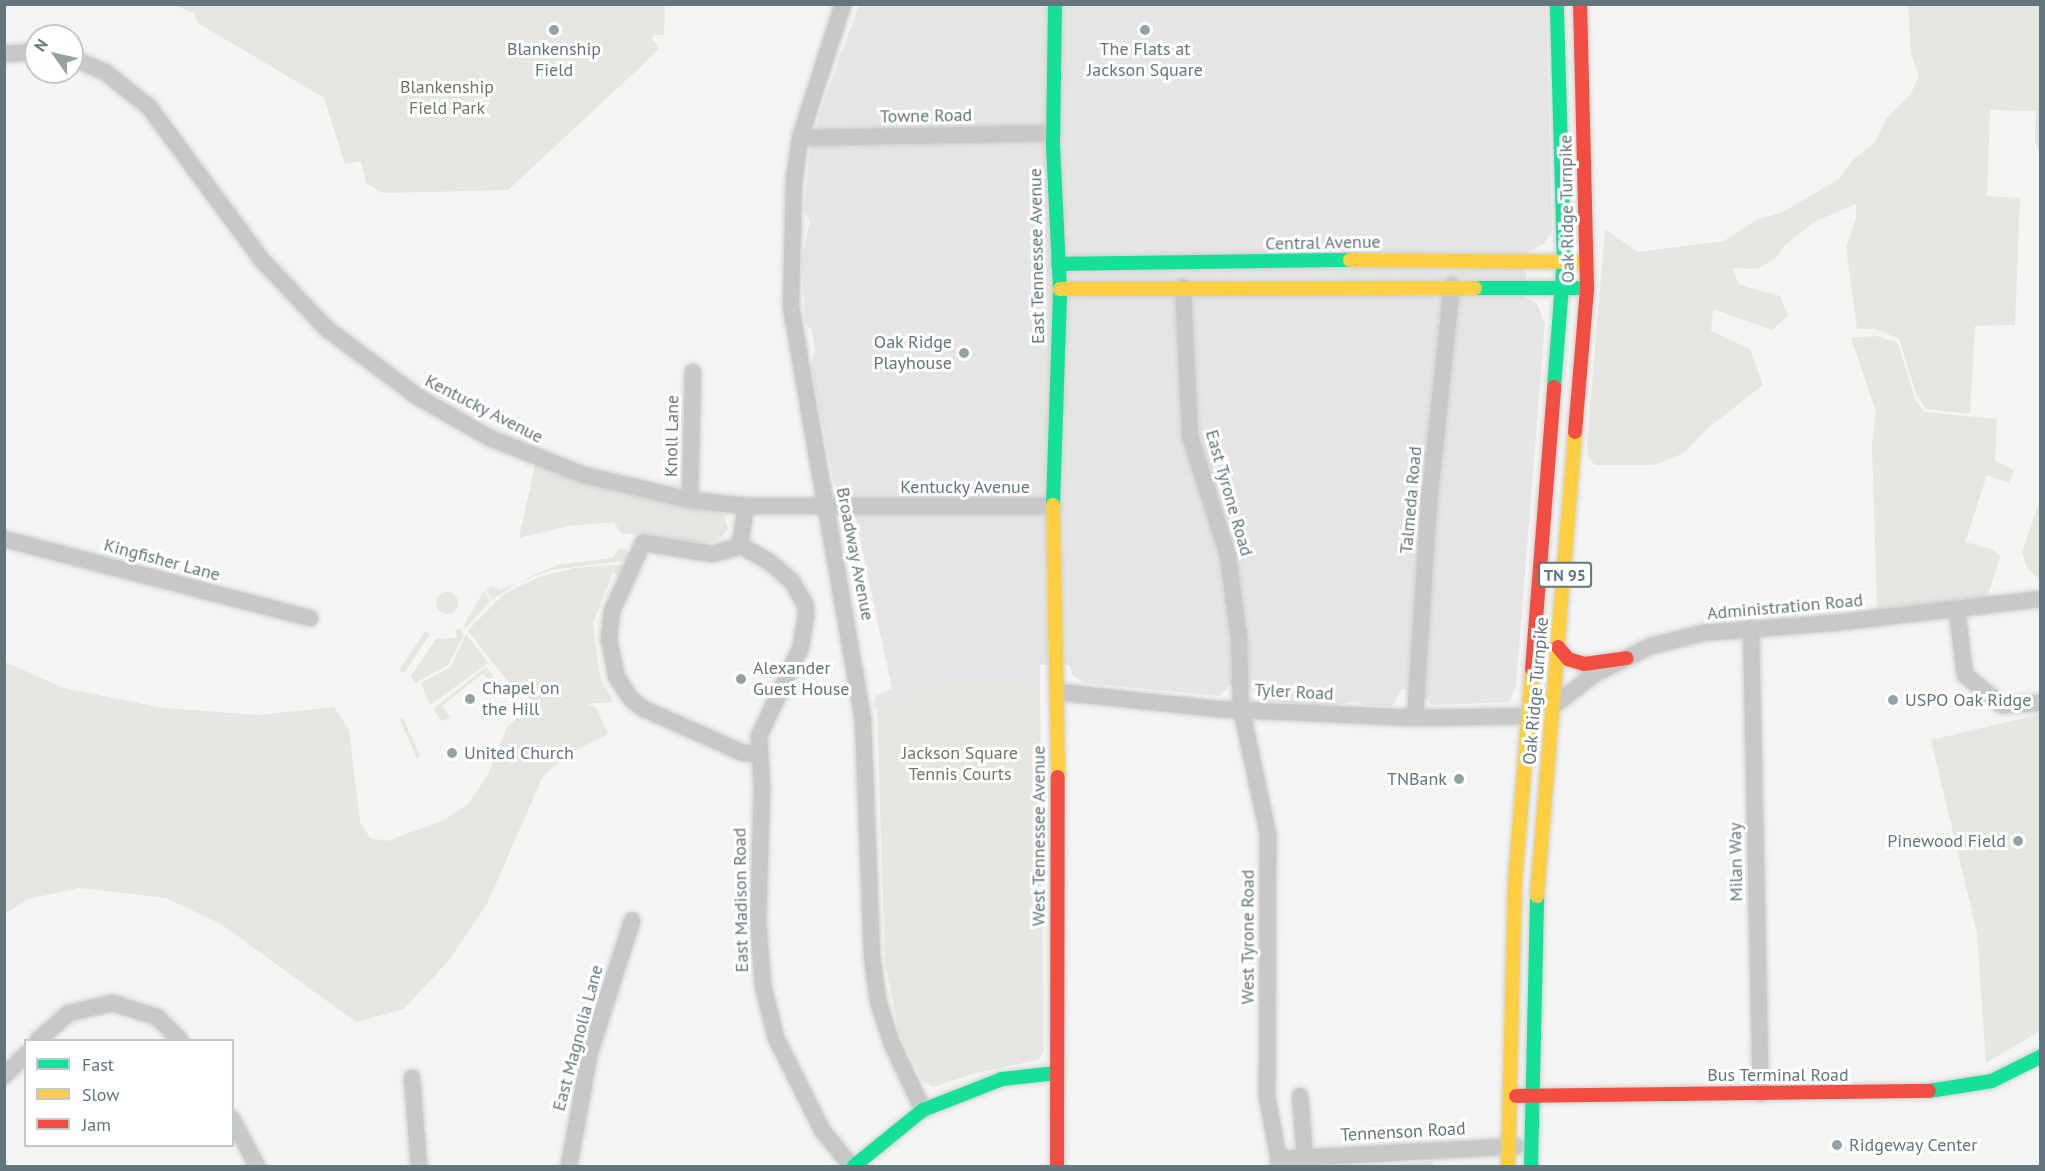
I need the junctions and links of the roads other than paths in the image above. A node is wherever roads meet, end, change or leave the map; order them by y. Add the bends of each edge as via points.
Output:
1 (843, 4) edge
2 (1055, 4) edge
3 (1557, 4) edge
4 (1580, 4) edge
5 (24, 53) edge
6 (4, 54) edge
7 (84, 63) edge
8 (1053, 133) junction
9 (800, 138) junction
10 (1451, 259) junction
11 (1351, 261) junction
12 (1564, 261) junction
13 (1184, 262) junction
14 (1587, 262) junction
15 (1106, 263) junction
16 (1058, 264) junction
17 (1452, 285) junction
18 (1353, 286) junction
19 (1183, 287) junction
20 (1562, 288) junction
21 (1587, 288) junction
22 (1060, 289) junction
23 (1107, 289) junction
24 (693, 372) dead end
25 (690, 500) junction
26 (746, 506) junction
27 (1053, 506) junction
28 (827, 507) junction
29 (4, 539) edge
30 (740, 545) junction
31 (2040, 599) edge
32 (1957, 610) junction
33 (310, 618) dead end
34 (1751, 628) junction
35 (1558, 647) junction
36 (1627, 658) junction
37 (1058, 692) junction
38 (2040, 703) edge
39 (1552, 707) junction
40 (1241, 708) junction
41 (1529, 716) junction
42 (1415, 718) junction
43 (758, 754) junction
44 (632, 921) dead end
45 (40, 1039) edge
46 (179, 1039) edge
47 (24, 1056) edge
48 (2040, 1057) edge
49 (1057, 1073) junction
50 (4, 1076) edge
51 (412, 1078) dead end
52 (1761, 1094) junction
53 (1300, 1096) dead end
54 (1509, 1096) junction
55 (1532, 1096) junction
56 (923, 1110) junction
57 (234, 1123) edge
58 (1509, 1146) junction
59 (1531, 1146) junction
60 (1305, 1157) junction
61 (1279, 1163) edge
62 (257, 1167) edge
63 (419, 1167) edge
64 (569, 1167) edge
65 (852, 1167) edge
66 (1057, 1167) edge
67 (1508, 1167) edge
68 (1531, 1167) edge

1 - 9 street, Broadway Avenue
2 - 8 main road, East Tennessee Avenue
3 - 12 main road, Oak Ridge Turnpike / TN 95
4 - 14 main road, Oak Ridge Turnpike / TN 95
5 - 6 street
7 - 25 street, Kentucky Avenue via 105,72 148,107 272,272 327,328 390,378 446,415 538,459 594,478
8 - 9 street, Towne Road
8 - 16 main road, East Tennessee Avenue
9 - 28 street, Broadway Avenue via 791,233 791,307 801,382
10 - 11 main road, Central Avenue
10 - 12 main road, Central Avenue
10 - 17 main road
11 - 13 main road, Central Avenue
11 - 18 main road
12 - 14 main road, Central Avenue
12 - 20 main road, Oak Ridge Turnpike / TN 95
13 - 15 main road, Central Avenue
13 - 19 main road
14 - 21 main road, Oak Ridge Turnpike / TN 95
15 - 16 main road, Central Avenue
15 - 23 main road
16 - 22 main road, East Tennessee Avenue
17 - 18 main road
17 - 20 main road
17 - 42 street, Talmeda Road via 1429,503
18 - 19 main road
19 - 23 main road
19 - 40 street, East Tyrone Road via 1190,436 1228,556 1239,640
20 - 21 main road
20 - 41 main road, Oak Ridge Turnpike / TN 95
21 - 35 main road, Oak Ridge Turnpike / TN 95
22 - 23 main road
22 - 27 main road, East Tennessee Avenue
24 - 25 street, Knoll Lane
25 - 26 street, Kentucky Avenue
26 - 28 street, Kentucky Avenue
26 - 30 street
27 - 28 street, Kentucky Avenue
27 - 37 main road, West Tennessee Avenue
28 - 56 street, Broadway Avenue via 863,721 872,956 878,1001 892,1044
29 - 33 street, Kingfisher Lane
30 - 43 street, East Madison Road via 791,580 805,604 806,615 801,647 759,736
30 - 43 street via 711,554 643,543 608,624 611,658 622,688 642,708 743,753
31 - 32 street, Administration Road
32 - 34 street, Administration Road
32 - 38 street via 1962,668 1978,686 2010,707
34 - 36 street, Administration Road via 1702,633 1651,646
34 - 52 street, Milan Way
35 - 36 main road via 1568,658 1584,664
35 - 39 main road, Oak Ridge Turnpike / TN 95
36 - 39 street, Administration Road via 1596,673
37 - 40 street, Tyler Road
37 - 49 main road, West Tennessee Avenue
39 - 41 main road
39 - 55 main road, Oak Ridge Turnpike / TN 95 via 1537,894
40 - 42 street, Tyler Road
40 - 61 street, West Tyrone Road via 1268,834 1267,1097
41 - 42 street, Tyler Road
41 - 54 main road, Oak Ridge Turnpike / TN 95 via 1515,882
43 - 65 street, East Madison Road via 762,787 757,850 763,986 776,1038 822,1130
44 - 64 street, East Magnolia Lane via 590,1052
45 - 46 street via 69,1013 112,1003 138,1008 172,1028
47 - 50 street
48 - 52 main road, Bus Terminal Road via 2015,1072 1973,1086 1910,1092
49 - 56 main road via 1002,1079
49 - 66 main road, West Tennessee Avenue
51 - 63 street
52 - 55 main road, Bus Terminal Road
53 - 60 street
54 - 55 main road, Bus Terminal Road
54 - 58 main road, Oak Ridge Turnpike / TN 95
55 - 59 main road, Oak Ridge Turnpike / TN 95
56 - 65 main road
57 - 62 street
58 - 59 street, Tennenson Road
58 - 60 street, Tennenson Road
58 - 67 main road, Oak Ridge Turnpike / TN 95
59 - 68 main road, Oak Ridge Turnpike / TN 95
60 - 61 street, Tennenson Road

